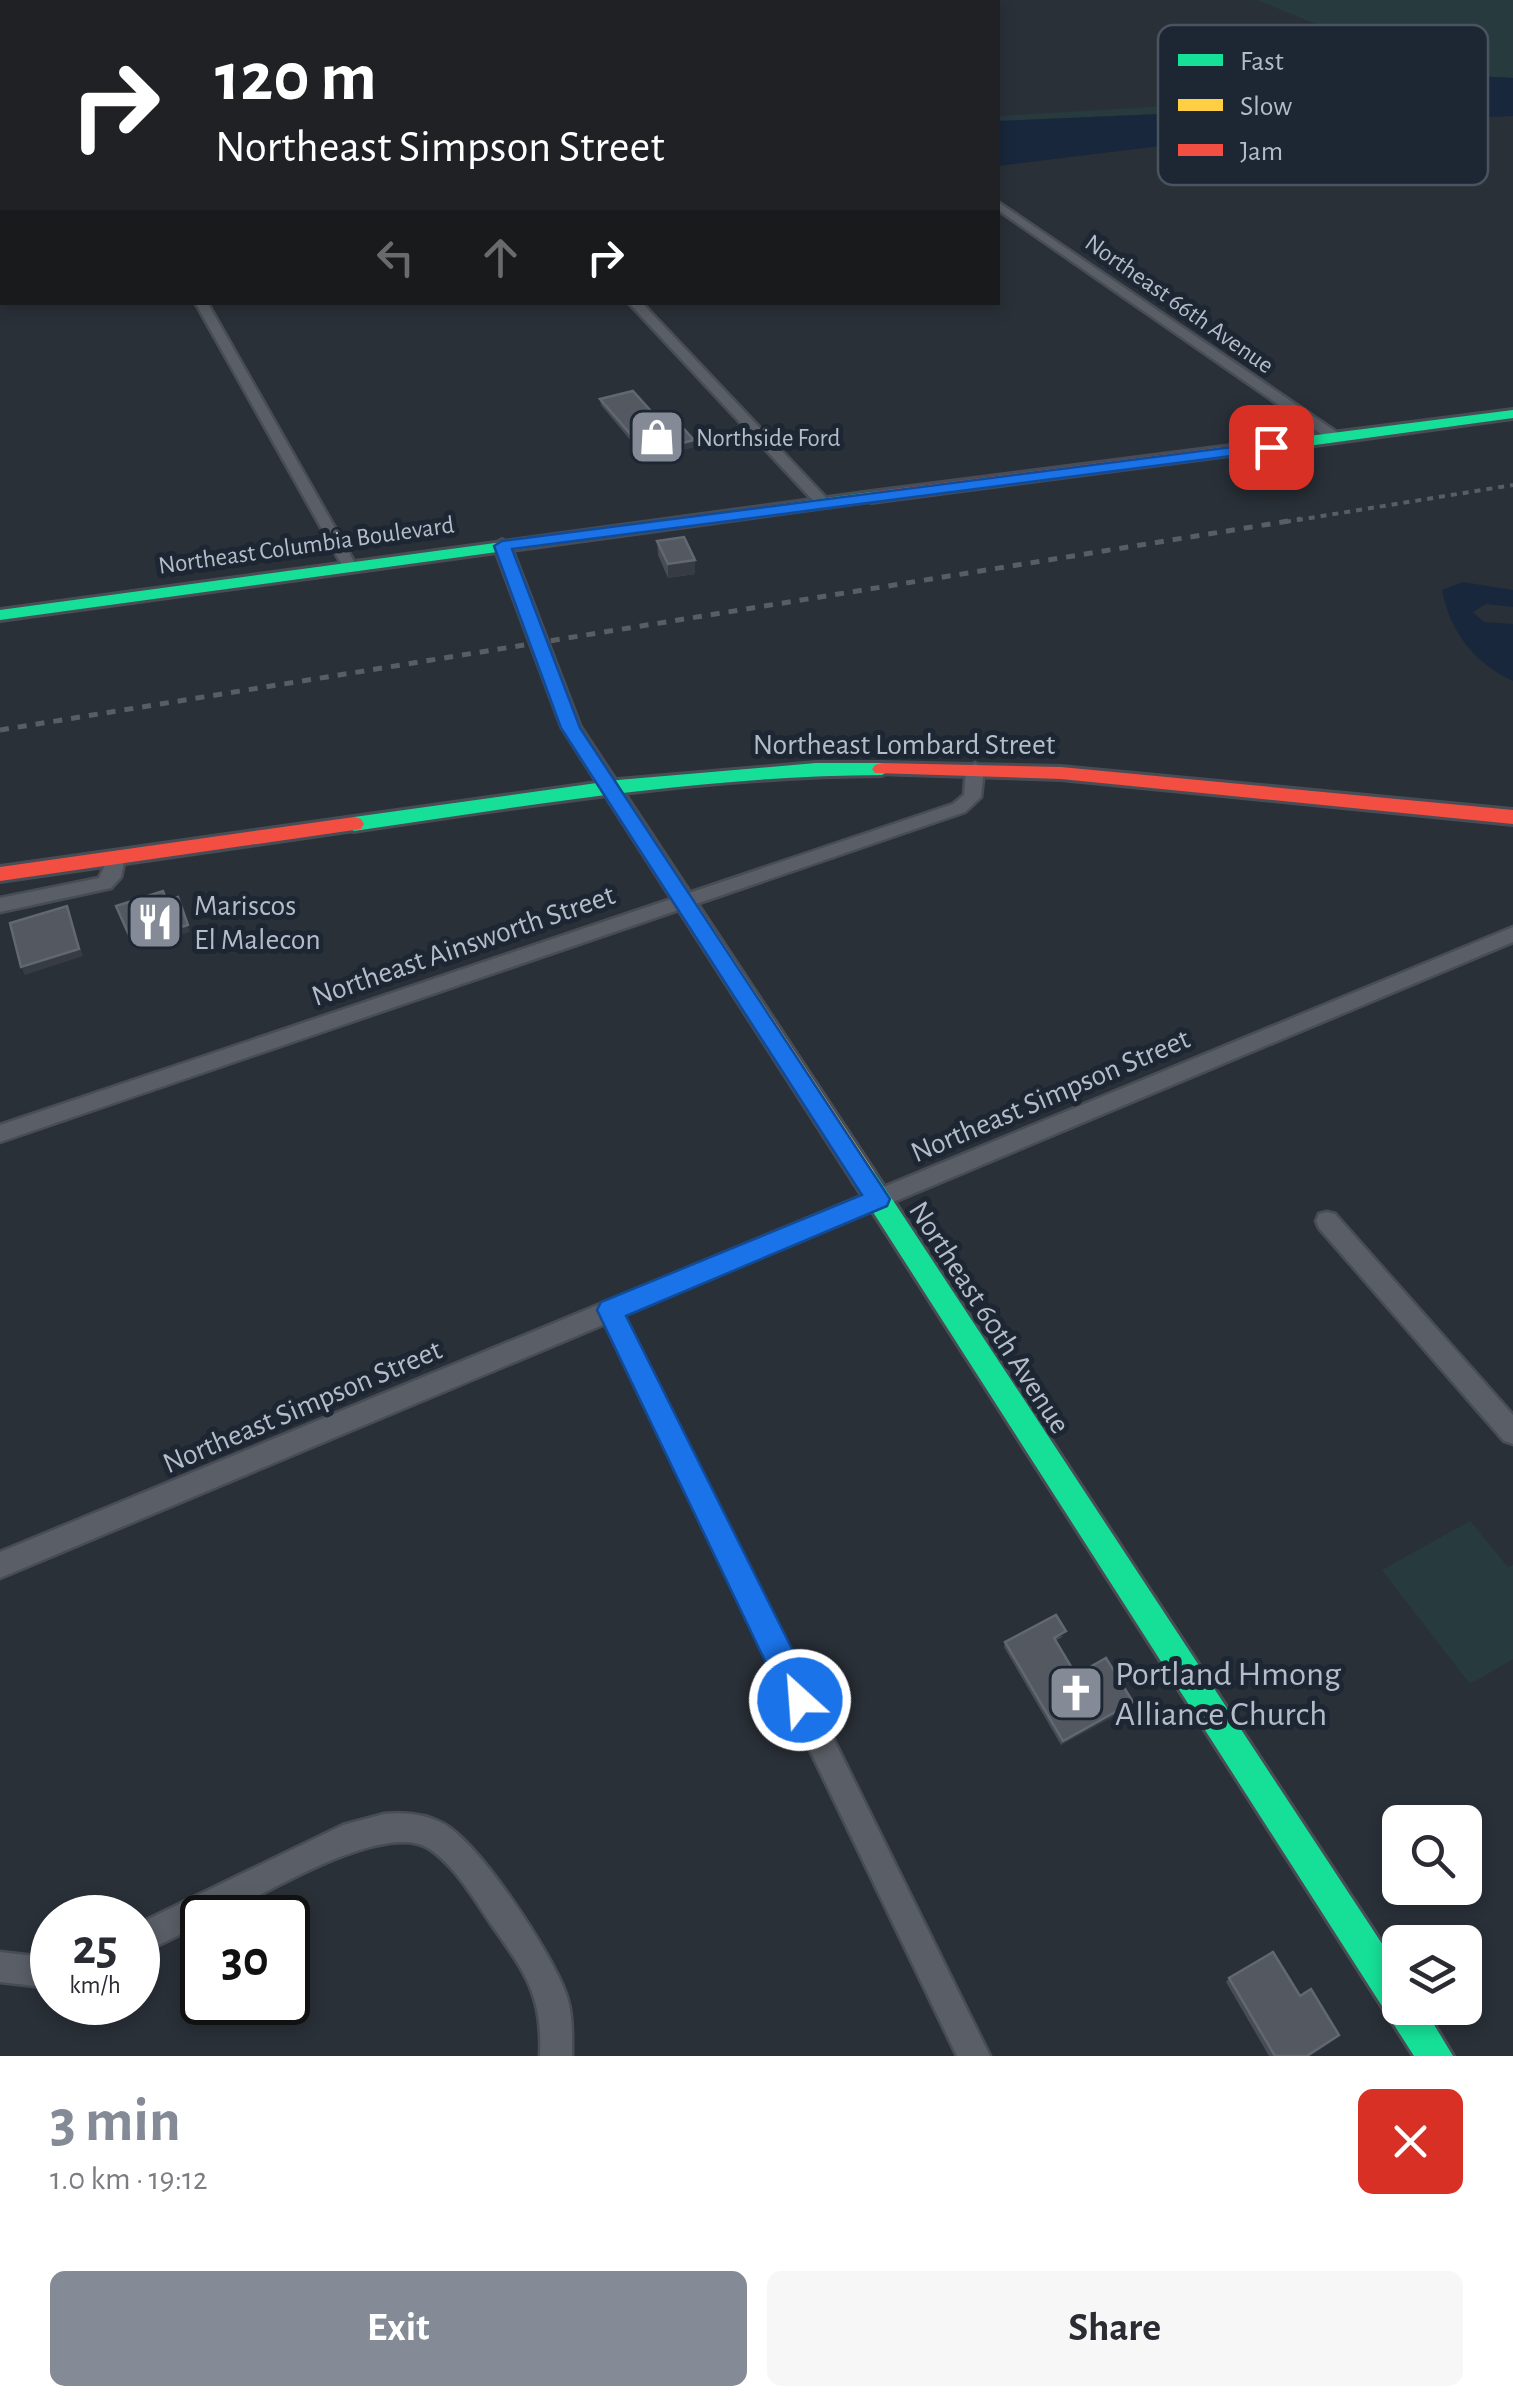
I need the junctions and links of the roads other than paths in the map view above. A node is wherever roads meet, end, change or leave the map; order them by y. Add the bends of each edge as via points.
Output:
1 (1000, 206) edge
2 (203, 305) edge
3 (637, 305) edge
4 (1513, 414) edge
5 (1336, 438) junction
6 (824, 504) junction
7 (502, 546) junction
8 (349, 565) junction
9 (0, 615) edge
10 (975, 769) junction
11 (609, 788) junction
12 (1513, 817) edge
13 (116, 858) junction
14 (0, 874) edge
15 (684, 902) junction
16 (0, 905) edge
17 (1513, 934) edge
18 (0, 1134) edge
19 (878, 1199) junction
20 (1326, 1221) dead end
21 (610, 1310) junction
22 (1513, 1434) edge
23 (0, 1565) edge
24 (160, 1929) edge
25 (0, 1967) edge
26 (30, 1970) edge
27 (1382, 1974) edge
28 (1415, 2025) edge
29 (556, 2056) edge
30 (974, 2056) edge
31 (1435, 2056) edge

1 - 5 street, Northeast 66th Avenue
2 - 8 street
3 - 6 street
4 - 5 main road, Northeast Columbia Boulevard
5 - 6 main road, Northeast Columbia Boulevard
6 - 7 main road, Northeast Columbia Boulevard
7 - 8 main road, Northeast Columbia Boulevard
7 - 11 main road, Northeast 60th Avenue via 558,704
8 - 9 main road, Northeast Columbia Boulevard
10 - 11 main road, Northeast Lombard Street via 760,772
10 - 12 main road, Northeast Lombard Street
10 - 15 street, Northeast Ainsworth Street via 972,797 959,808
11 - 13 main road, Northeast Lombard Street
11 - 15 main road, Northeast 60th Avenue
13 - 14 main road, Northeast Lombard Street
13 - 16 street via 105,883
15 - 18 street, Northeast Ainsworth Street
15 - 19 main road, Northeast 60th Avenue
17 - 19 street, Northeast Simpson Street
19 - 21 street, Northeast Simpson Street
19 - 27 main road, Northeast 60th Avenue
20 - 22 street
21 - 23 street, Northeast Simpson Street
21 - 30 street
24 - 29 street via 352,1835 391,1824 436,1835 522,1944 552,1997
25 - 26 street
28 - 31 main road, Northeast 60th Avenue

